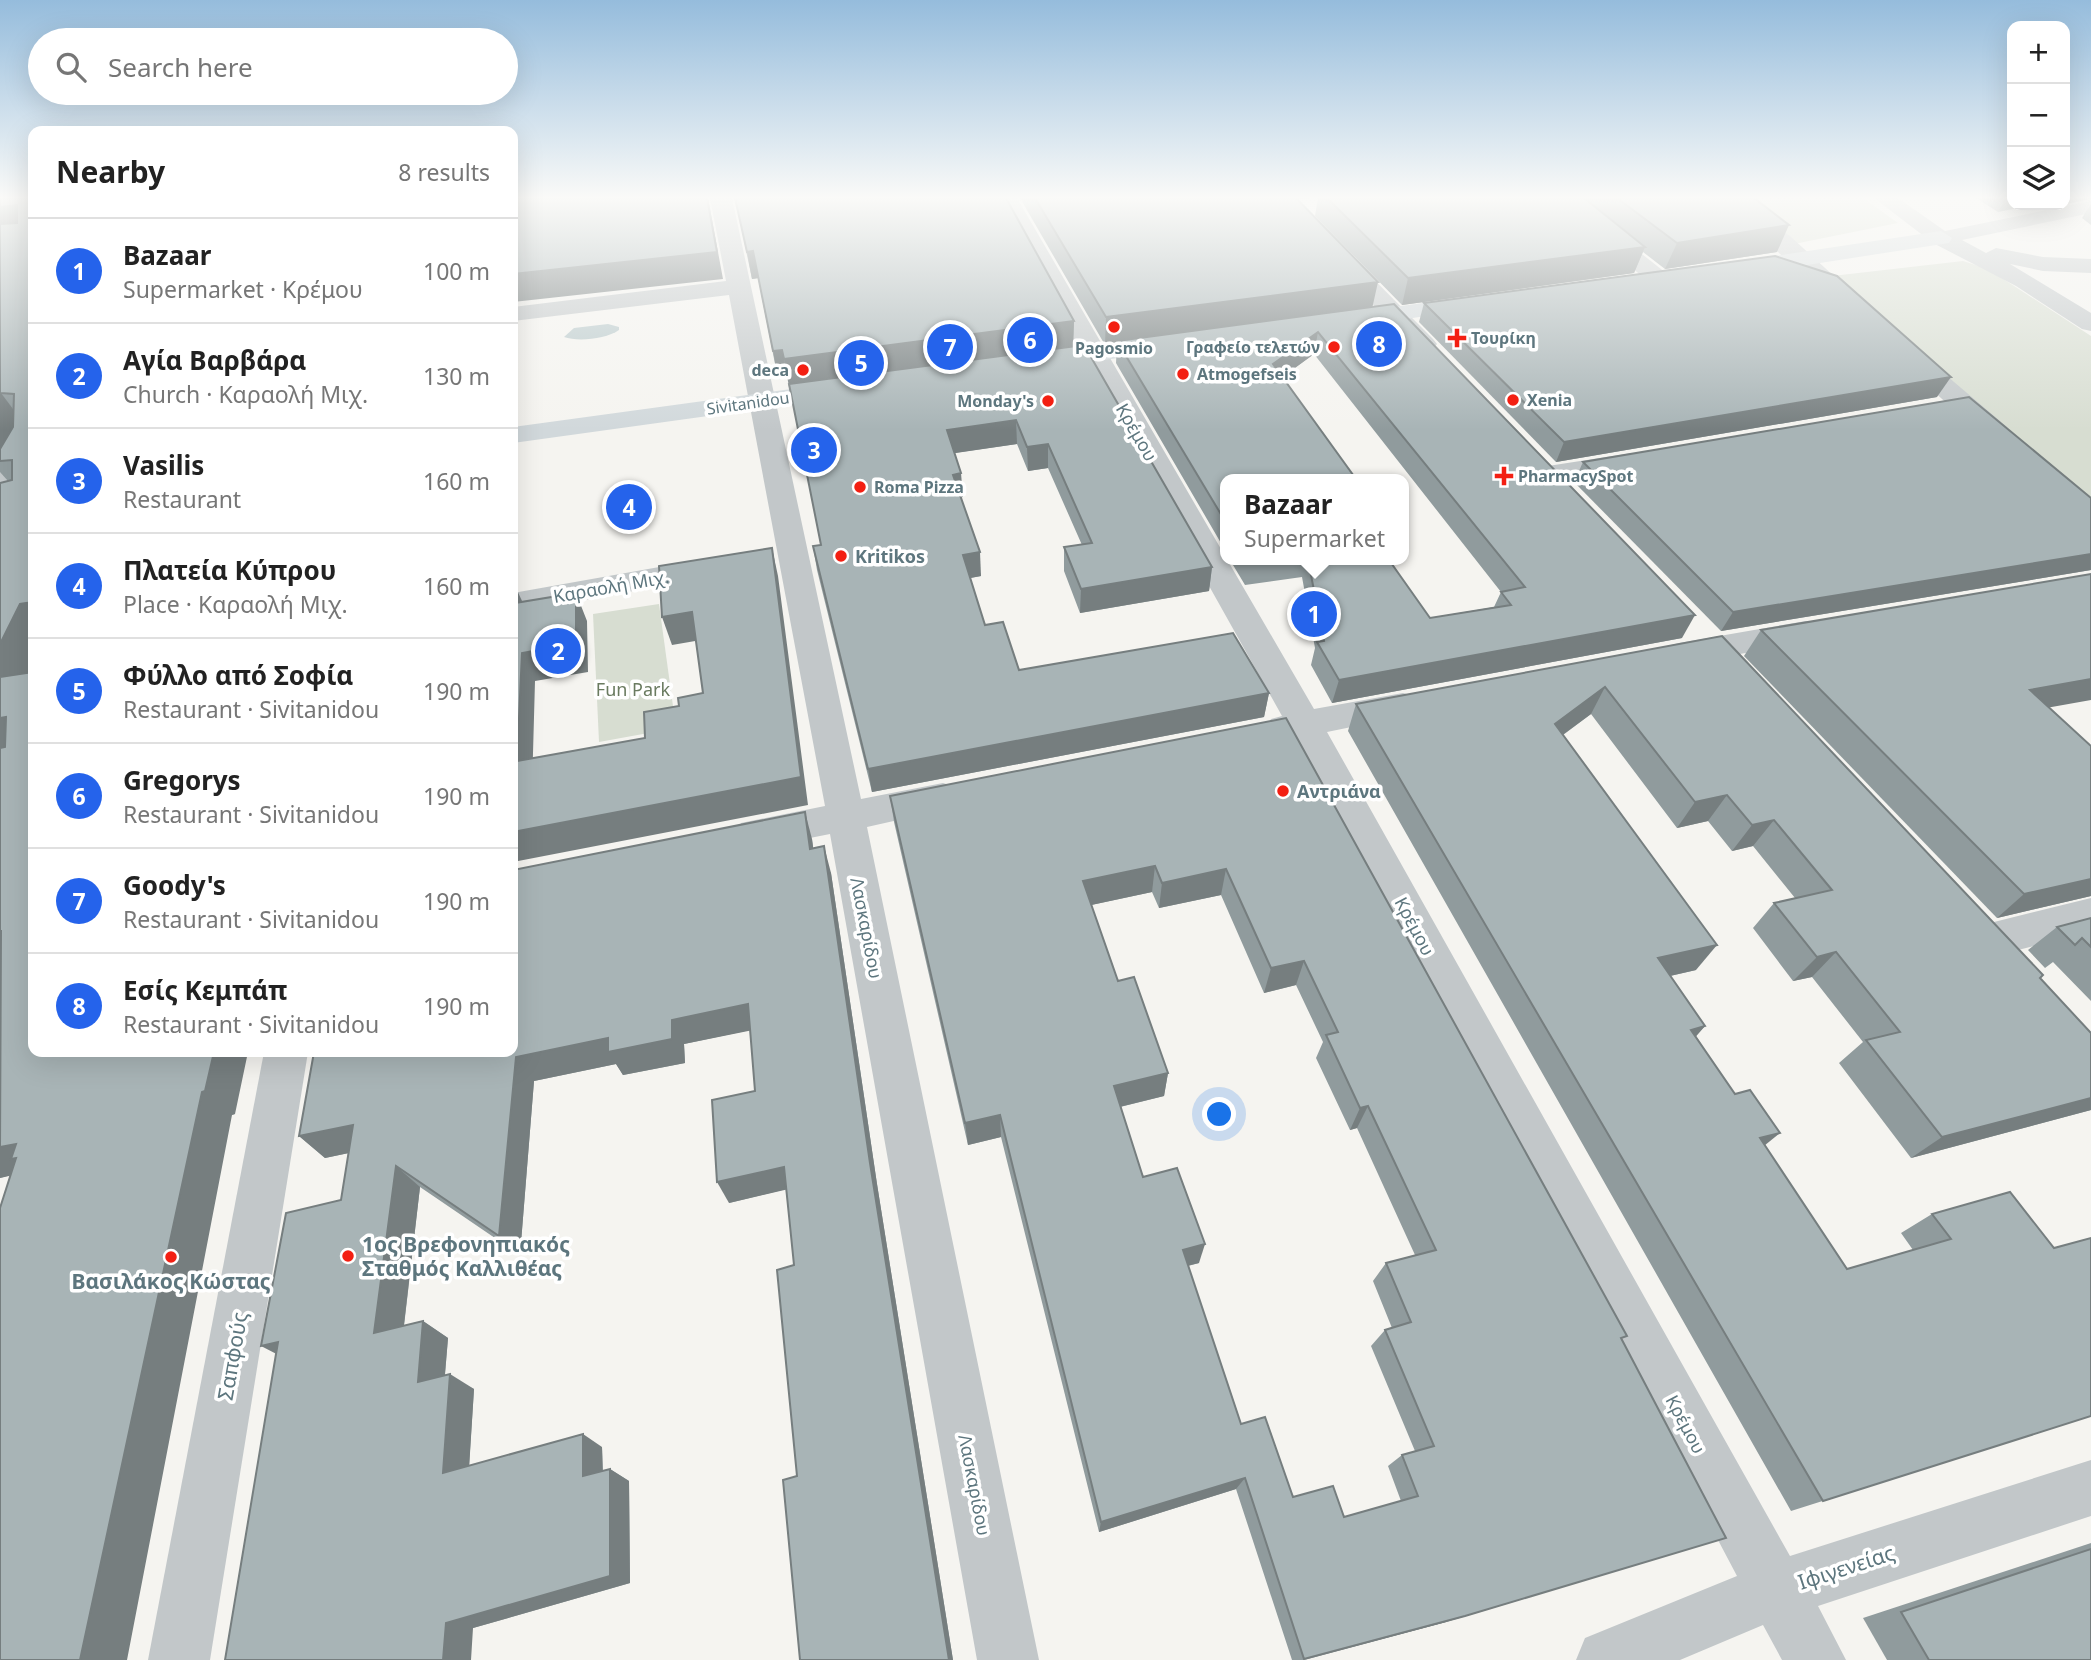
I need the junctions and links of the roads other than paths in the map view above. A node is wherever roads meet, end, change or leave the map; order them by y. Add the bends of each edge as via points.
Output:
1 (737, 275) edge
2 (1049, 275) edge
3 (1360, 275) edge
4 (1821, 275) edge
5 (2013, 275) edge
6 (1669, 276) edge
7 (1630, 281) edge
8 (739, 287) junction
9 (1492, 300) edge
10 (518, 313) edge
11 (1394, 314) junction
12 (1864, 316) edge
13 (1326, 323) edge
14 (2091, 324) edge
15 (1884, 334) edge
16 (1188, 341) edge
17 (1092, 354) junction
18 (1443, 364) edge
19 (1009, 366) edge
20 (872, 386) edge
21 (761, 401) junction
22 (518, 434) edge
23 (28, 443) edge
24 (2016, 449) edge
25 (1655, 457) edge
26 (7, 499) edge
27 (1576, 504) edge
28 (764, 558) junction
29 (518, 602) edge
30 (1686, 619) edge
31 (1835, 627) edge
32 (1713, 647) junction
33 (1645, 660) edge
34 (1741, 678) edge
35 (1441, 698) edge
36 (1306, 724) junction
37 (1251, 735) edge
38 (981, 789) edge
39 (846, 817) junction
40 (726, 840) edge
41 (2091, 915) edge
42 (2014, 971) edge
43 (285, 1057) edge
44 (2091, 1488) edge
45 (1776, 1590) junction
46 (179, 1660) edge
47 (1008, 1660) edge
48 (1607, 1660) edge
49 (1815, 1660) edge

1 - 8 street, Λασκαρίδου
2 - 17 street, Κρέμου
3 - 11 street
4 - 12 street
5 - 14 street
6 - 7 main road
8 - 10 street
8 - 21 street, Λασκαρίδου
9 - 11 main road
11 - 13 main road
11 - 18 street
15 - 24 street via 1950,406
16 - 17 main road
17 - 19 main road
17 - 36 street, Κρέμου
20 - 21 main road, Sivitanidou
21 - 22 main road, Sivitanidou
21 - 28 street, Λασκαρίδου
23 - 26 street
25 - 27 street via 1538,465
28 - 29 street, Καραολή Μιχ.
28 - 39 street, Λασκαρίδου
30 - 32 street
31 - 32 street
32 - 33 street
32 - 34 street
35 - 36 street
36 - 37 street
36 - 45 street, Κρέμου
38 - 39 street
39 - 40 street
39 - 47 street, Λασκαρίδου
41 - 42 street via 1976,931
43 - 46 street, Σαπφούς
44 - 45 street, Ιφιγενείας
45 - 48 street, Ιφιγενείας
45 - 49 street, Κρέμου

